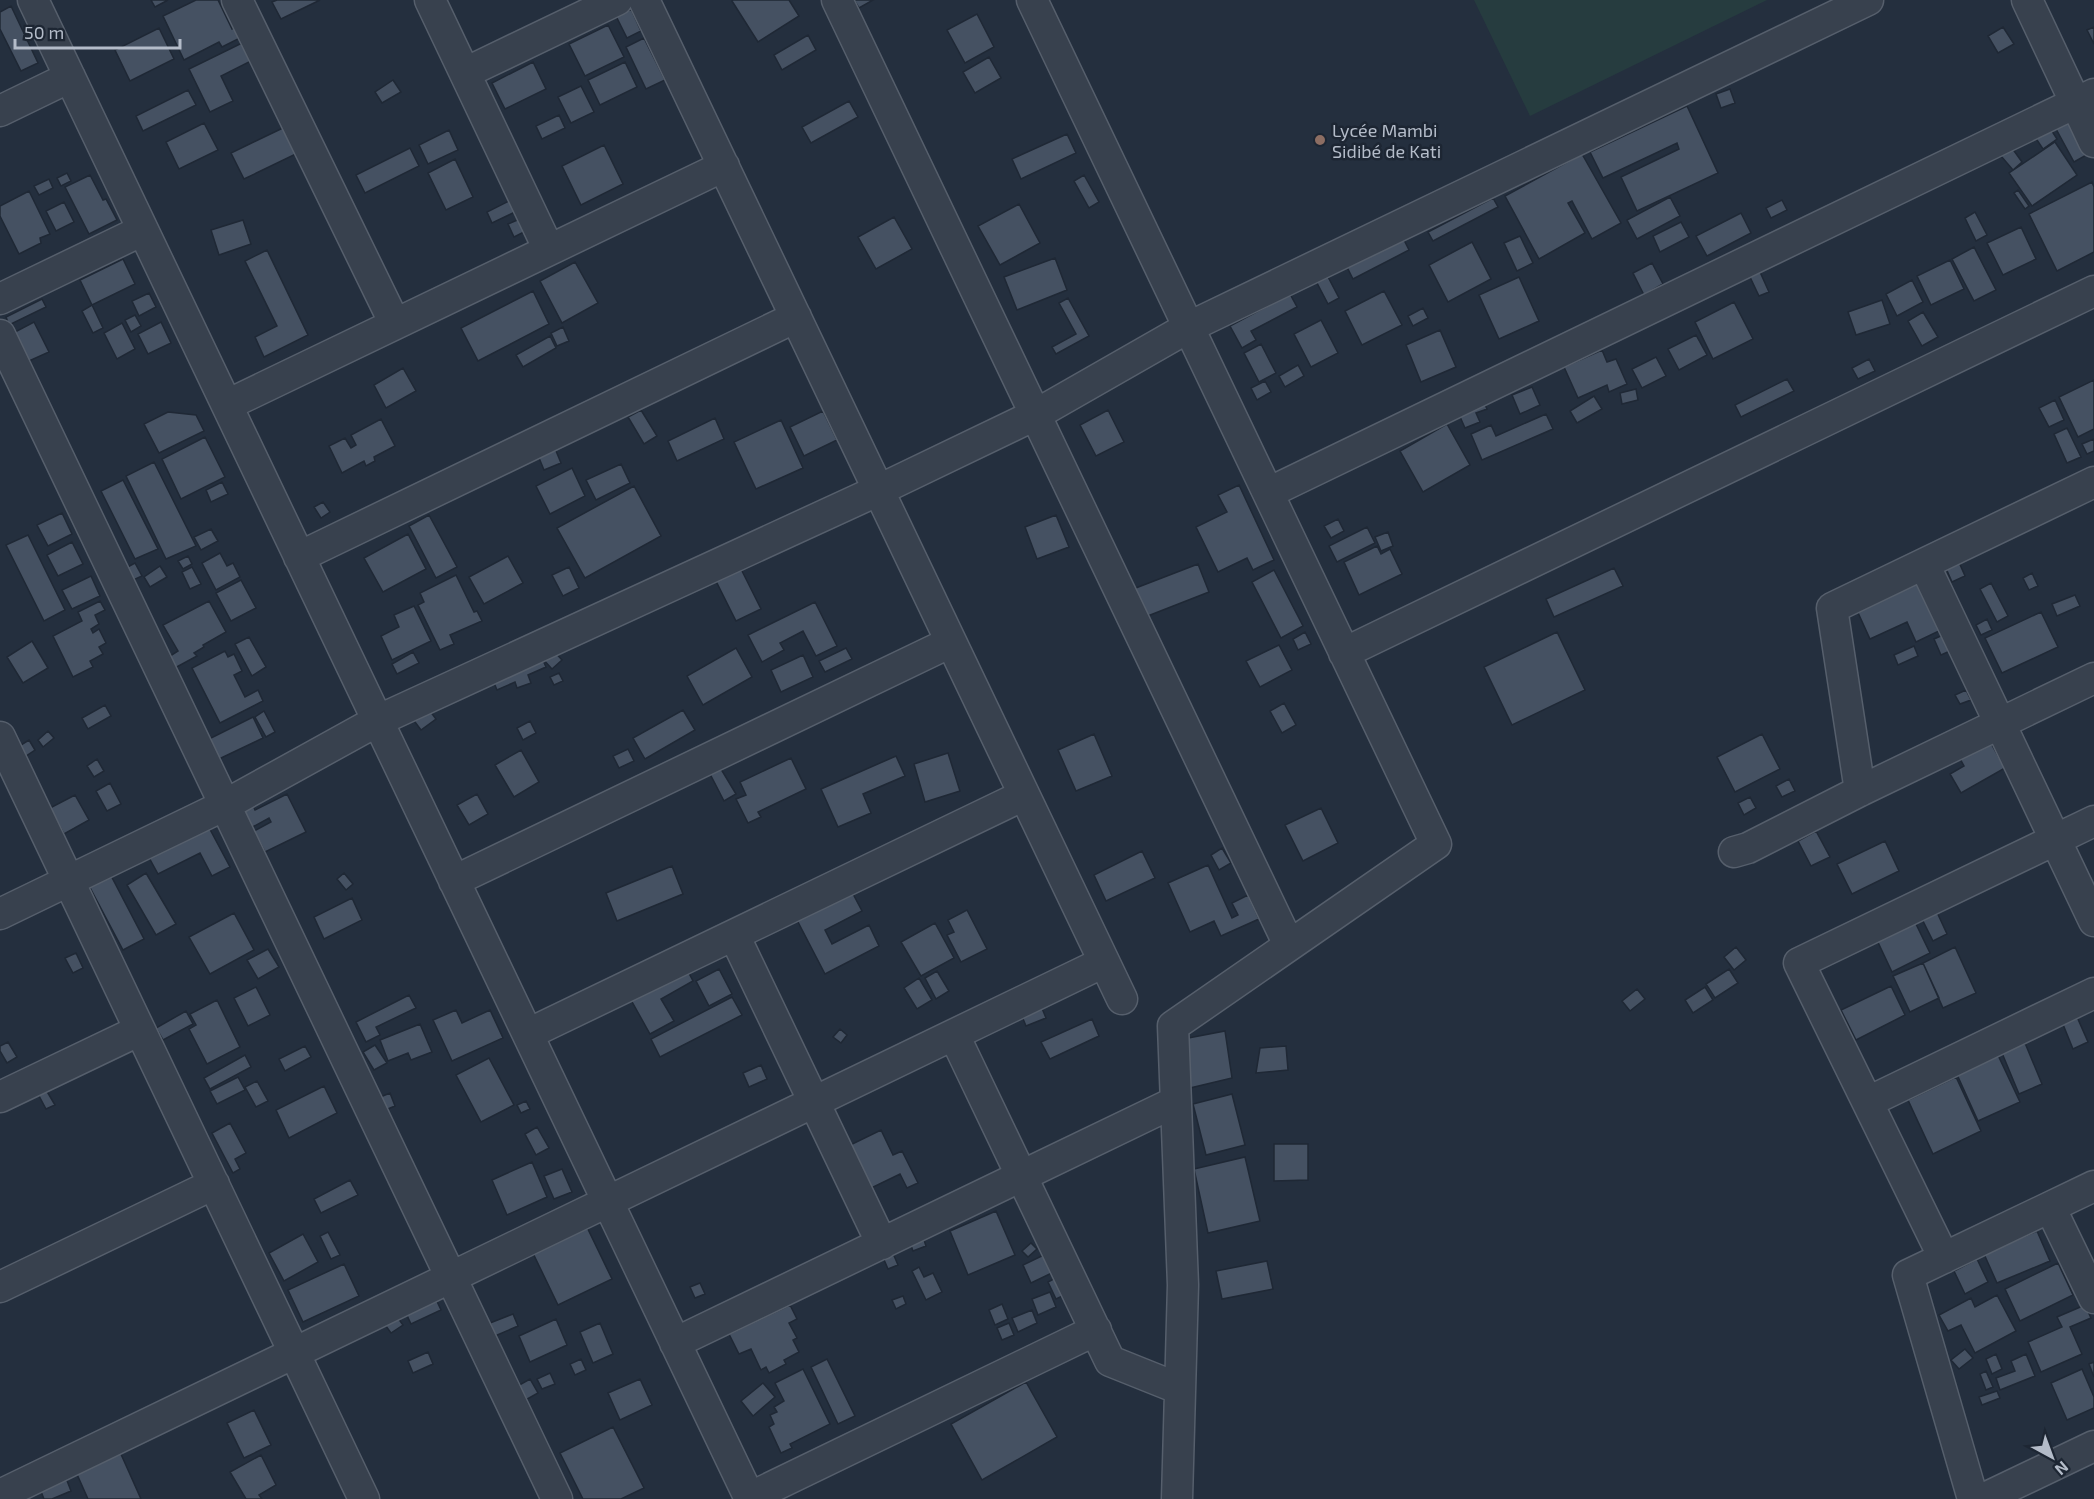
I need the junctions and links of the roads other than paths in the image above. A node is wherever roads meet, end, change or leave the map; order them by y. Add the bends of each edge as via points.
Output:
1 (33, 0) edge
2 (237, 0) edge
3 (430, 0) edge
4 (617, 0) edge
5 (644, 0) edge
6 (837, 0) edge
7 (1032, 0) edge
8 (1868, 0) edge
9 (2027, 0) edge
10 (465, 73) junction
11 (70, 77) junction
12 (2085, 99) edge
13 (0, 111) edge
14 (2094, 142) edge
15 (724, 166) junction
16 (143, 230) junction
17 (549, 250) junction
18 (2094, 291) edge
19 (0, 299) edge
20 (796, 317) junction
21 (395, 324) junction
22 (1189, 329) junction
23 (0, 335) edge
24 (227, 405) junction
25 (1035, 415) junction
26 (2094, 482) edge
27 (879, 490) junction
28 (1268, 493) junction
29 (299, 557) junction
30 (1924, 564) junction
31 (951, 642) junction
32 (1344, 653) junction
33 (2094, 678) edge
34 (377, 722) junction
35 (2000, 724) junction
36 (0, 736) edge
37 (1860, 791) junction
38 (1024, 795) junction
39 (225, 805) junction
40 (2094, 821) edge
41 (2055, 840) junction
42 (1734, 852) dead end
43 (69, 880) junction
44 (454, 881) junction
45 (0, 914) edge
46 (2094, 921) edge
47 (734, 935) junction
48 (1289, 945) junction
49 (1104, 962) junction
50 (2094, 993) edge
51 (1122, 999) dead end
52 (140, 1030) junction
53 (528, 1034) junction
54 (954, 1035) junction
55 (0, 1097) edge
56 (814, 1102) junction
57 (1175, 1102) junction
58 (1868, 1102) junction
59 (1022, 1176) junction
60 (214, 1184) junction
61 (2094, 1186) edge
62 (608, 1202) junction
63 (2050, 1207) junction
64 (882, 1244) junction
65 (1944, 1258) junction
66 (451, 1278) junction
67 (0, 1287) edge
68 (2094, 1298) edge
69 (1096, 1330) junction
70 (675, 1343) junction
71 (294, 1353) junction
72 (1180, 1389) junction
73 (2094, 1446) edge
74 (0, 1495) edge
75 (749, 1498) edge
76 (364, 1499) edge
77 (556, 1499) edge
78 (1177, 1499) edge
79 (1973, 1499) edge
80 (1983, 1499) edge

1 - 11 street
2 - 21 street
3 - 10 street
4 - 10 street
5 - 15 street
6 - 25 street
7 - 22 street
8 - 22 street
9 - 12 street
10 - 17 street
11 - 13 street
11 - 16 street
12 - 14 street
12 - 28 street
15 - 17 street
15 - 20 street
16 - 19 street
16 - 24 street
17 - 21 street
18 - 32 street
20 - 27 street
20 - 29 street
21 - 24 street
22 - 25 street
22 - 28 street
23 - 39 street
24 - 29 street
25 - 27 street
25 - 48 street
26 - 30 street
27 - 31 street
27 - 34 street
28 - 32 street
29 - 34 street
30 - 35 street
30 - 37 street via 1832,608
31 - 38 street
31 - 44 street
32 - 48 street via 1436,844
33 - 35 street
34 - 39 street
34 - 44 street
35 - 37 street
35 - 41 street
36 - 43 street
37 - 42 street
38 - 47 street
38 - 49 street
39 - 43 street
39 - 66 street
40 - 41 street
41 - 46 street
41 - 58 street via 1800,963
43 - 45 street
43 - 52 street
44 - 53 street
47 - 53 street
47 - 56 street
48 - 57 street via 1173,1026
49 - 51 street
49 - 54 street
50 - 58 street
52 - 55 street
52 - 60 street
53 - 62 street
54 - 56 street
54 - 59 street
56 - 62 street
56 - 64 street
57 - 59 street
57 - 72 street via 1183,1285
58 - 65 street
59 - 64 street
59 - 69 street
60 - 67 street
60 - 71 street
61 - 63 street
62 - 66 street
62 - 70 street
63 - 65 street
63 - 68 street
64 - 70 street
65 - 79 street via 1908,1275
66 - 71 street
66 - 77 street
69 - 72 street via 1110,1360
69 - 75 street
70 - 75 street
71 - 74 street
71 - 76 street
72 - 78 street
73 - 80 street

